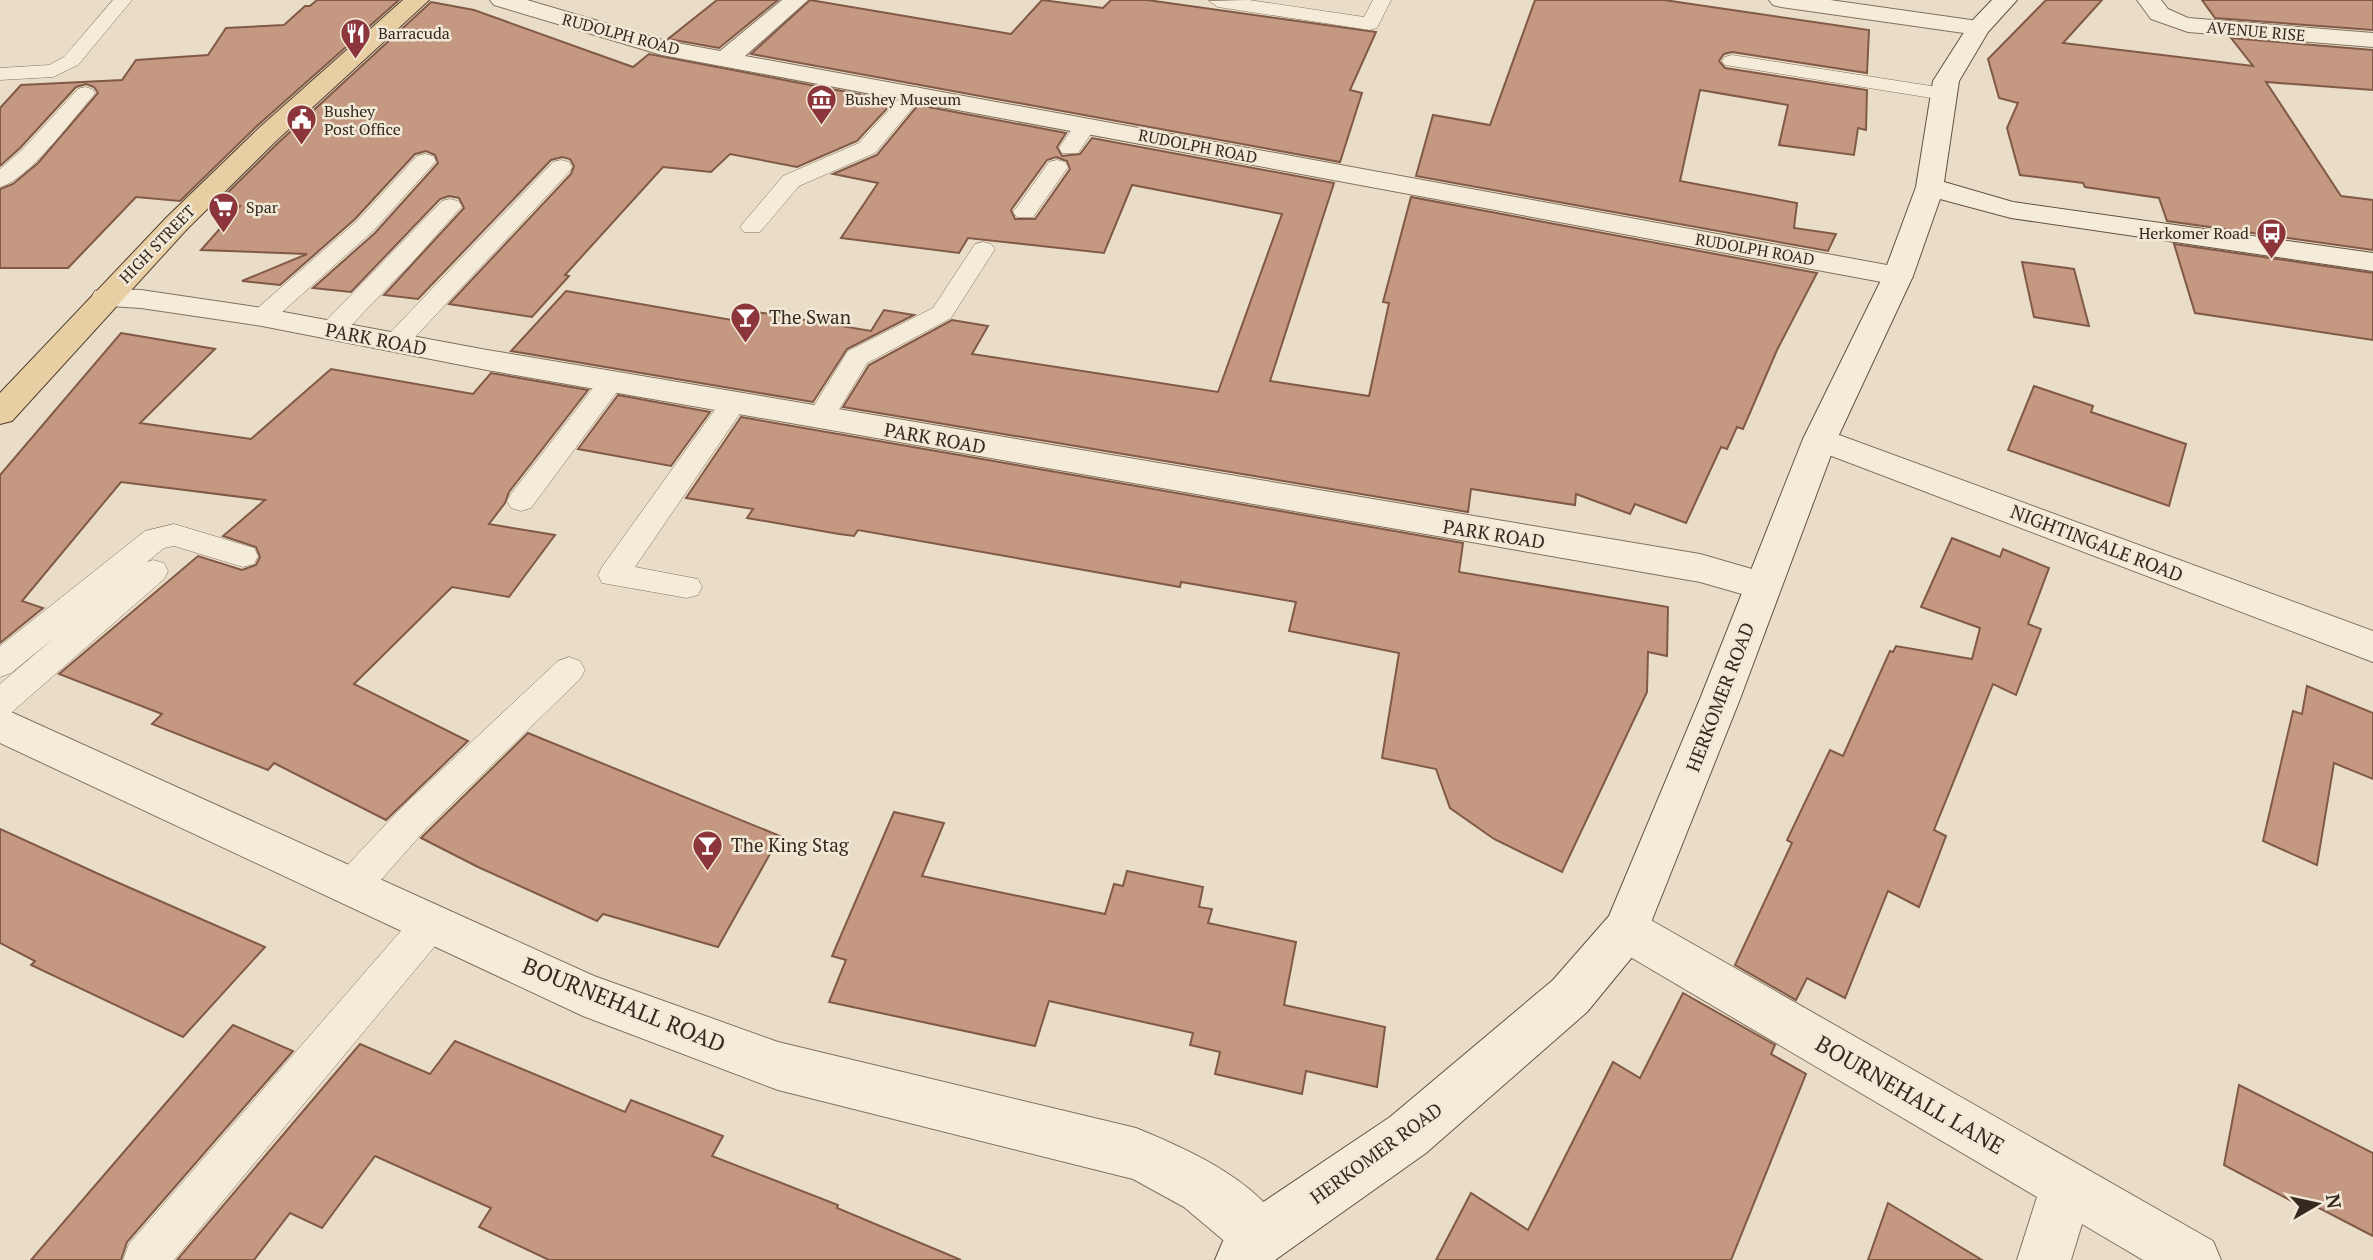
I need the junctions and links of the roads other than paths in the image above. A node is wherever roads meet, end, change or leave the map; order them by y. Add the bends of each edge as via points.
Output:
1 (123, 0) edge
2 (417, 0) edge
3 (502, 0) edge
4 (796, 0) edge
5 (1382, 0) edge
6 (1781, 0) edge
7 (2005, 0) edge
8 (2149, 0) edge
9 (1218, 1) edge
10 (1978, 28) junction
11 (2373, 40) edge
12 (726, 59) junction
13 (1732, 61) dead end
14 (0, 74) edge
15 (85, 93) dead end
16 (915, 93) junction
17 (1944, 94) junction
18 (1086, 125) junction
19 (425, 161) dead end
20 (561, 167) dead end
21 (0, 180) edge
22 (1930, 187) junction
23 (450, 206) dead end
24 (1025, 212) dead end
25 (752, 227) dead end
26 (983, 249) dead end
27 (2373, 262) edge
28 (1898, 276) junction
29 (106, 298) junction
30 (261, 317) junction
31 (331, 331) junction
32 (395, 343) junction
33 (612, 382) junction
34 (734, 403) junction
35 (0, 413) edge
36 (821, 418) junction
37 (1820, 439) junction
38 (521, 501) dead end
39 (243, 556) dead end
40 (153, 571) dead end
41 (1763, 586) junction
42 (687, 587) dead end
43 (2373, 647) edge
44 (0, 664) edge
45 (569, 670) dead end
46 (0, 703) edge
47 (0, 724) edge
48 (352, 886) junction
49 (432, 922) junction
50 (1626, 930) junction
51 (2067, 1185) junction
52 (1251, 1248) edge
53 (145, 1260) edge
54 (2045, 1260) edge
55 (2194, 1260) edge

1 - 14 lane via 71,61 53,71
2 - 29 main road, HIGH STREET via 268,134
3 - 12 street, RUDOLPH ROAD via 662,48
4 - 12 street
5 - 9 lane via 1370,24
6 - 10 street
7 - 10 street, HERKOMER ROAD
8 - 11 street, AVENUE RISE via 2164,17 2188,25
10 - 17 street, HERKOMER ROAD via 1946,81
12 - 16 street, RUDOLPH ROAD
13 - 17 lane
15 - 21 lane via 30,155
16 - 18 street, RUDOLPH ROAD
16 - 25 lane via 867,148 791,181
17 - 22 street, HERKOMER ROAD
18 - 24 lane
18 - 28 street, RUDOLPH ROAD
19 - 30 lane via 365,226
20 - 32 lane
22 - 27 street via 2011,210
22 - 28 street, HERKOMER ROAD
23 - 31 lane
26 - 36 lane via 942,313 856,357
28 - 37 street, HERKOMER ROAD
29 - 30 street, PARK ROAD
29 - 35 main road, HIGH STREET
30 - 31 street, PARK ROAD
31 - 32 street, PARK ROAD
32 - 33 street, PARK ROAD
33 - 34 street, PARK ROAD
33 - 38 lane
34 - 36 street, PARK ROAD
34 - 42 lane via 613,575
36 - 41 street, PARK ROAD via 1700,568
37 - 41 street, HERKOMER ROAD
37 - 43 street, NIGHTINGALE ROAD
39 - 44 lane via 174,534 155,539
40 - 46 lane
41 - 50 street, HERKOMER ROAD
45 - 48 lane via 414,818
47 - 48 street, BOURNEHALL ROAD
48 - 49 street, BOURNEHALL ROAD
49 - 52 street, BOURNEHALL ROAD via 583,993 778,1066 1136,1154 1180,1172 1221,1200
49 - 53 lane
50 - 51 street, BOURNEHALL LANE
50 - 52 street, HERKOMER ROAD via 1570,996 1408,1135
51 - 54 street
51 - 55 street, BOURNEHALL LANE

